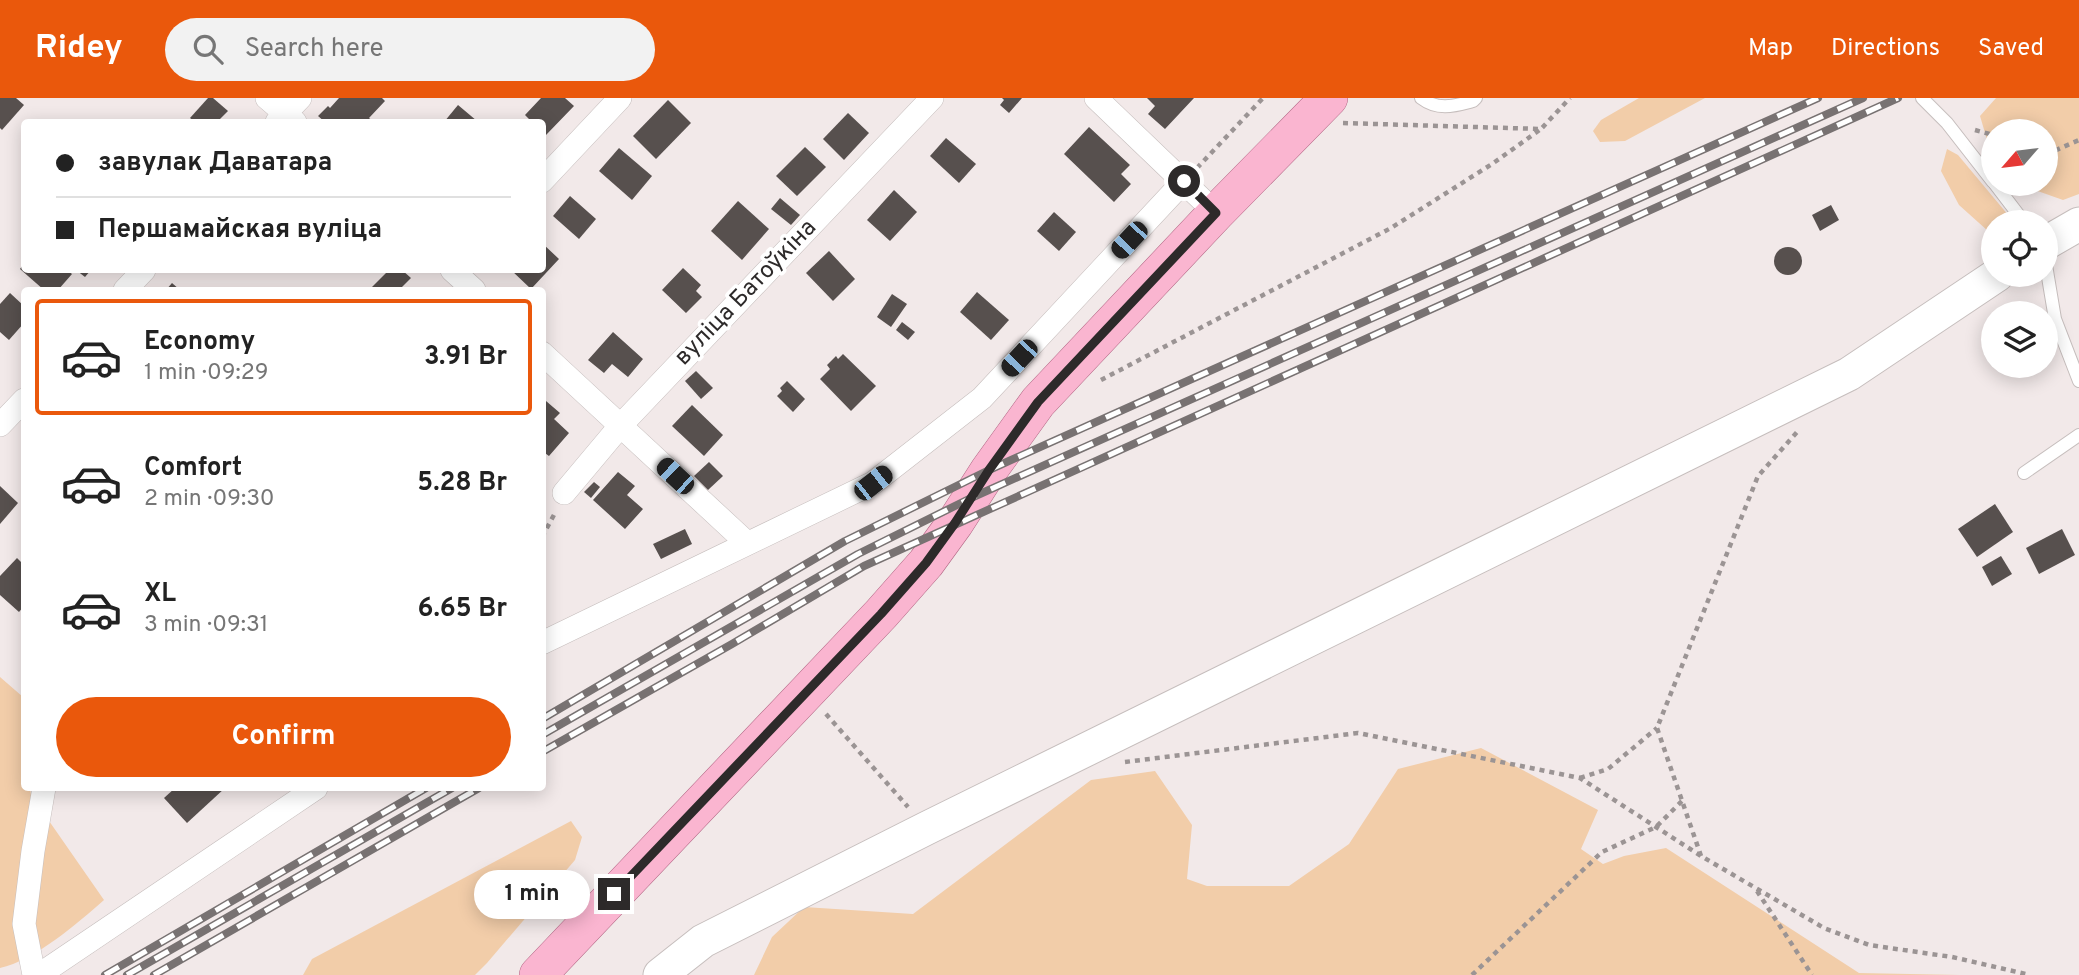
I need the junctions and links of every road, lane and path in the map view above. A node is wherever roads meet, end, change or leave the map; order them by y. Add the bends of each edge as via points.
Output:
1 (267, 98) edge
2 (620, 98) edge
3 (932, 98) edge
4 (1097, 98) edge
5 (1263, 98) edge
6 (1329, 98) edge
7 (1421, 98) edge
8 (1476, 98) edge
9 (1922, 98) edge
10 (289, 114) edge
11 (1541, 129) dead end
12 (2079, 140) edge
13 (2058, 148) edge
14 (1981, 166) edge
15 (546, 177) edge
16 (1184, 181) junction
17 (2004, 196) edge
18 (2015, 210) edge
19 (1216, 213) junction
20 (2079, 224) edge
21 (2058, 236) edge
22 (141, 273) edge
23 (453, 276) edge
24 (1981, 286) edge
25 (128, 287) edge
26 (470, 287) edge
27 (2050, 287) edge
28 (546, 357) edge
29 (2079, 381) edge
30 (1093, 384) dead end
31 (21, 403) edge
32 (0, 425) edge
33 (621, 425) junction
34 (1804, 425) dead end
35 (2079, 435) edge
36 (2024, 473) dead end
37 (565, 492) dead end
38 (747, 543) junction
39 (546, 641) edge
40 (806, 693) junction
41 (1657, 728) junction
42 (1123, 762) dead end
43 (1580, 778) junction
44 (43, 791) edge
45 (312, 791) edge
46 (1682, 801) junction
47 (1656, 827) junction
48 (927, 828) junction
49 (1702, 856) junction
50 (1757, 890) junction
51 (34, 975) edge
52 (39, 975) edge
53 (537, 975) edge
54 (660, 975) edge
55 (1472, 975) edge
56 (1812, 975) edge
57 (2030, 975) edge

1 - 10 street
2 - 15 street
3 - 33 street, вуліца Батоўкіна
4 - 16 street
5 - 16 path
6 - 19 main road
7 - 8 lane via 1445,108
9 - 14 lane
11 - 30 path via 1391,228
12 - 13 path
16 - 19 street
16 - 38 street via 982,397 873,483
17 - 18 lane
19 - 40 main road via 1038,402 926,563
20 - 21 street
22 - 25 street
23 - 26 street
24 - 48 street via 1849,374
27 - 29 lane via 2055,319
28 - 33 street
31 - 32 street
33 - 37 street, вуліца Батоўкіна
33 - 38 street
34 - 41 path via 1758,476
35 - 36 lane
38 - 39 street
40 - 48 path
40 - 53 main road
41 - 43 path via 1608,769
41 - 46 path
42 - 43 path via 1358,733
43 - 47 path
44 - 51 street via 24,924
45 - 52 street
46 - 47 path
46 - 49 path
47 - 49 path
47 - 55 path via 1602,852
48 - 54 street via 704,941
49 - 50 path
50 - 56 path
50 - 57 path via 1824,928 1869,945

